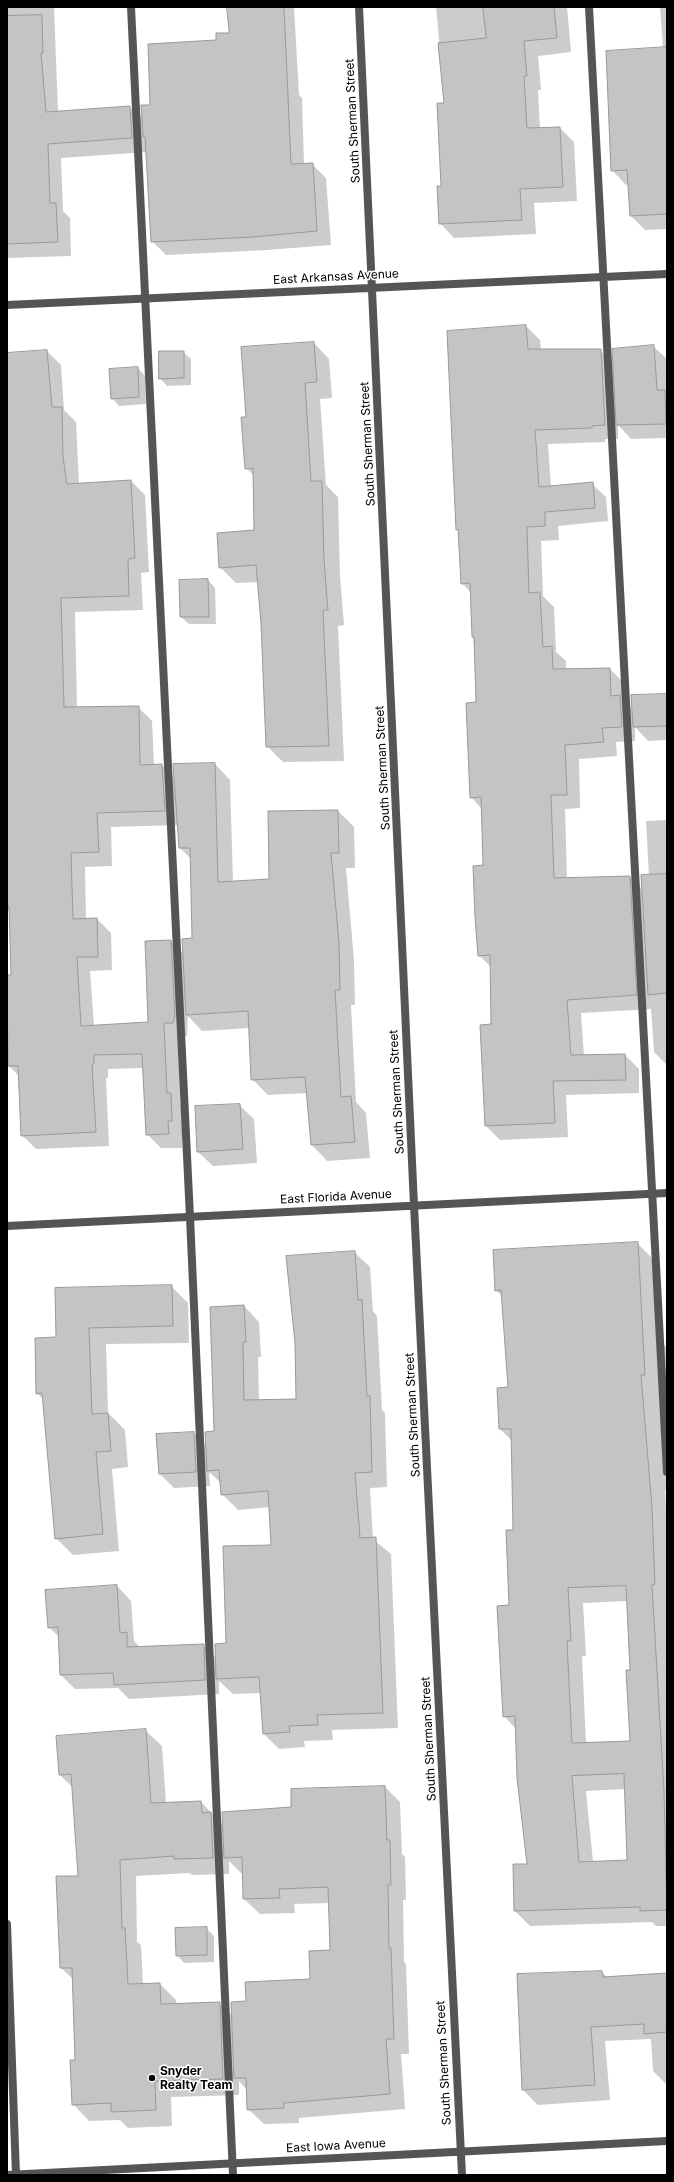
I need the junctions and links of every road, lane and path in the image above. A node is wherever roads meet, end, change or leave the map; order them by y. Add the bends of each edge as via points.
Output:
1 (132, 7) edge
2 (359, 7) edge
3 (589, 7) edge
4 (667, 274) edge
5 (601, 277) junction
6 (373, 288) junction
7 (146, 299) junction
8 (7, 305) edge
9 (654, 1193) junction
10 (667, 1193) edge
11 (414, 1205) junction
12 (190, 1217) junction
13 (7, 1226) edge
14 (667, 1472) edge
15 (7, 1924) edge
16 (667, 2141) edge
17 (460, 2152) junction
18 (233, 2163) junction
19 (7, 2175) edge
20 (16, 2175) edge
21 (233, 2175) edge
22 (462, 2175) edge

1 - 7 street
2 - 6 street, South Sherman Street
3 - 5 street
4 - 5 street, East Arkansas Avenue
5 - 6 street, East Arkansas Avenue
5 - 9 street
6 - 7 street, East Arkansas Avenue
6 - 11 street, South Sherman Street
7 - 8 street, East Arkansas Avenue
7 - 12 street
9 - 10 street, East Florida Avenue
9 - 11 street, East Florida Avenue
9 - 14 street
11 - 12 street, East Florida Avenue
11 - 17 street, South Sherman Street
12 - 13 street, East Florida Avenue
12 - 18 street
15 - 20 street
16 - 17 street, East Iowa Avenue
17 - 18 street, East Iowa Avenue
17 - 22 street, South Sherman Street
18 - 20 street, East Iowa Avenue
18 - 21 street
19 - 20 street, East Iowa Avenue

